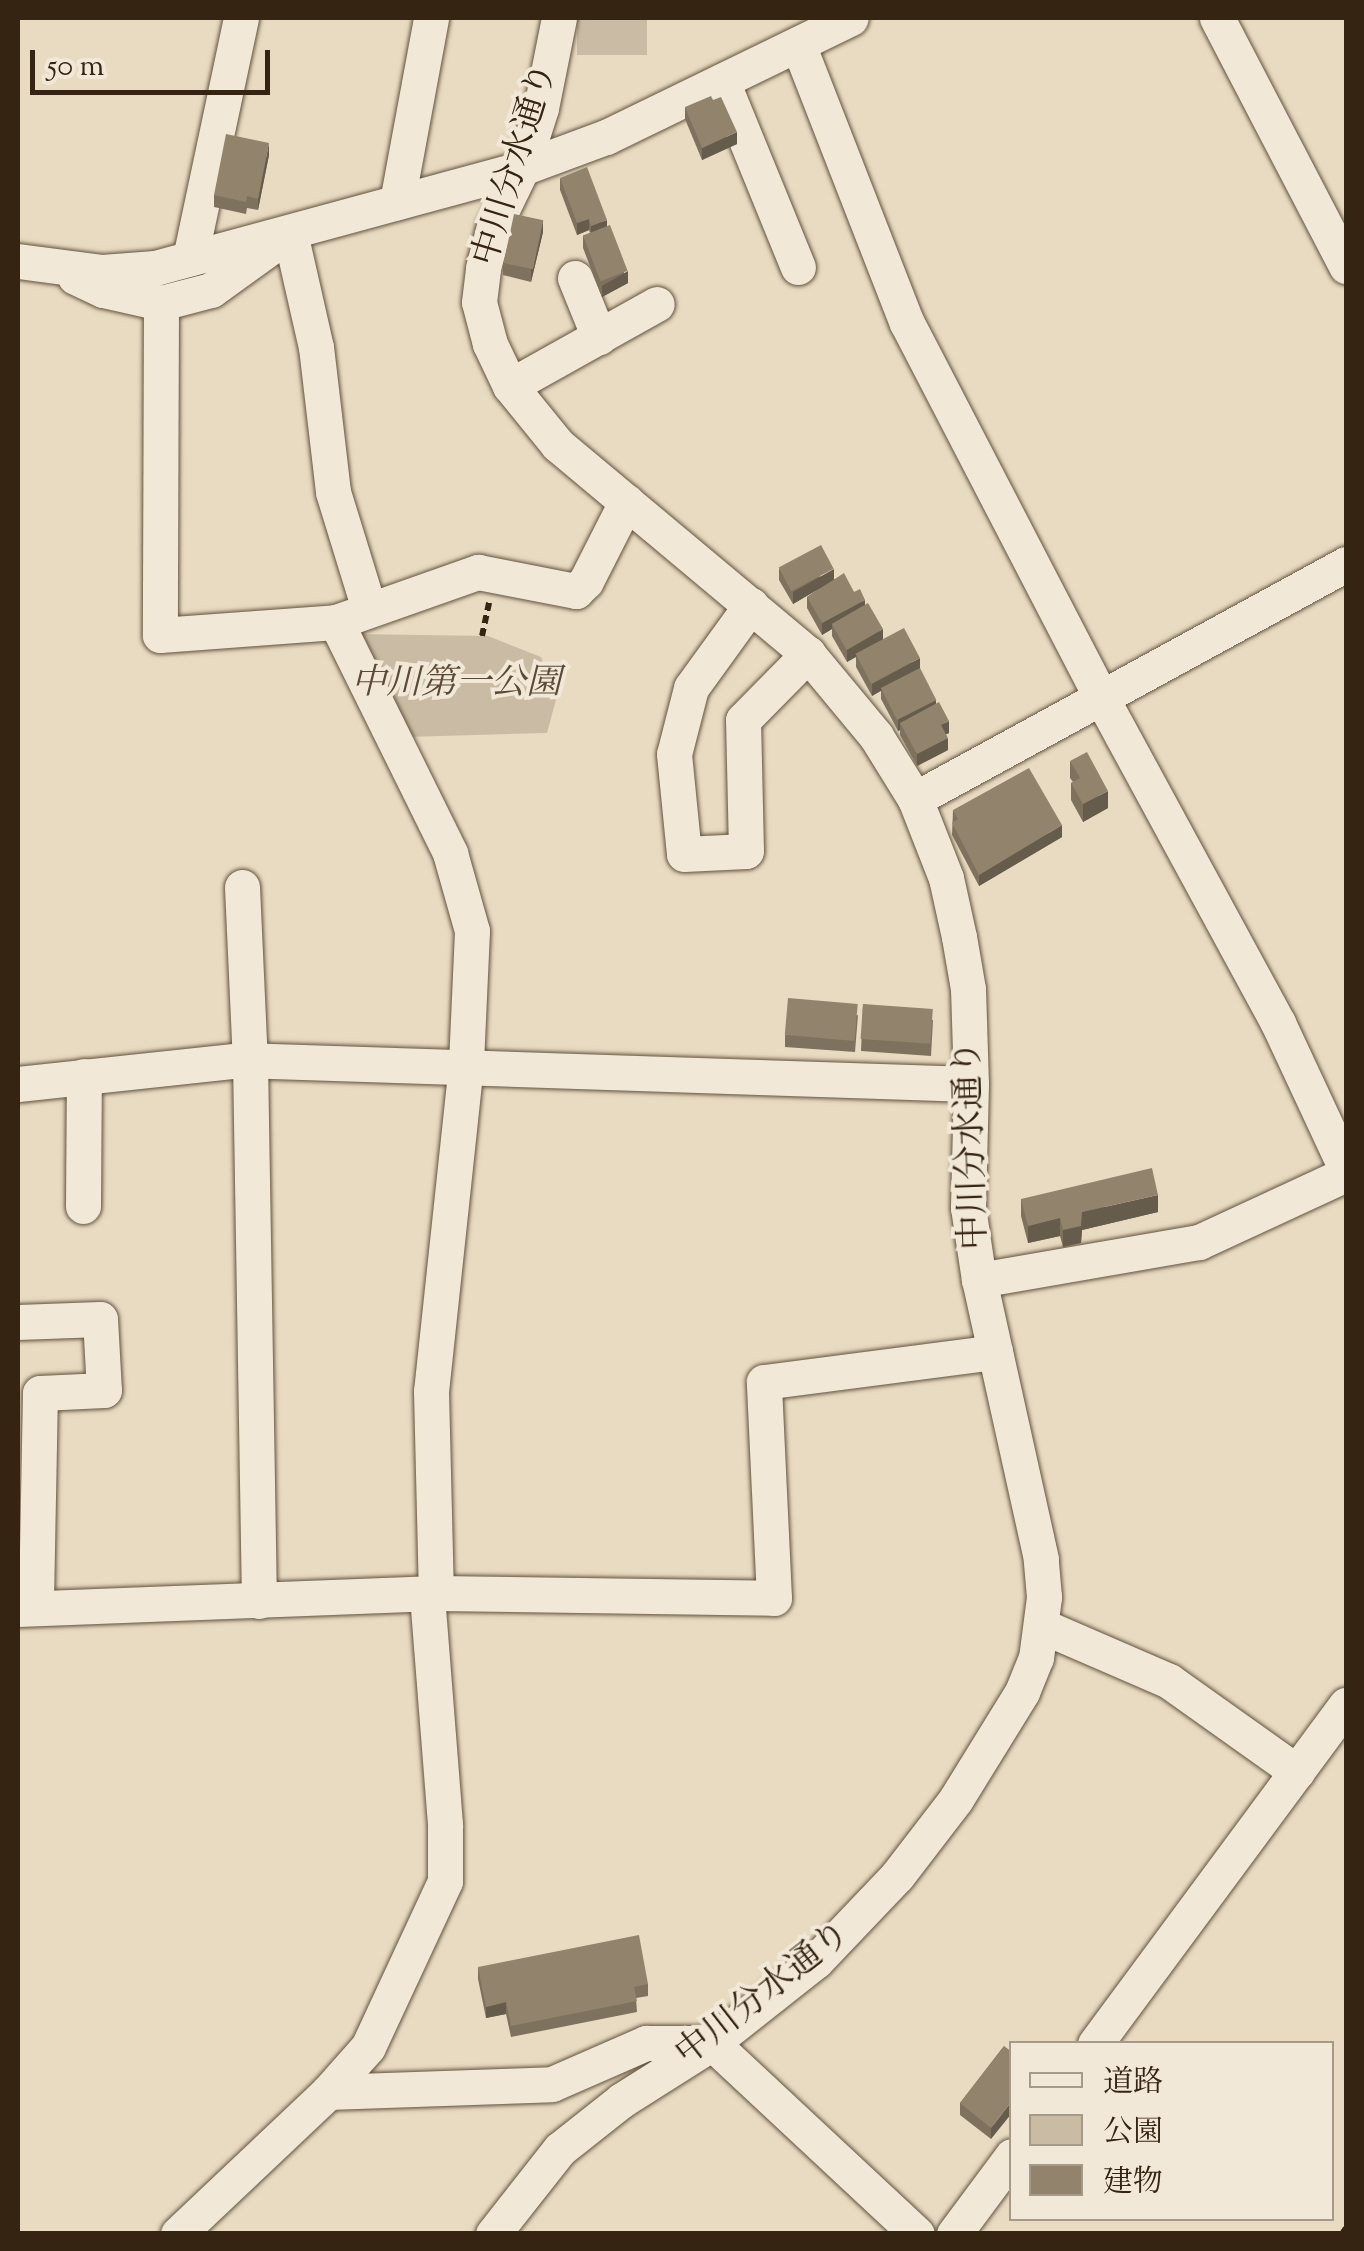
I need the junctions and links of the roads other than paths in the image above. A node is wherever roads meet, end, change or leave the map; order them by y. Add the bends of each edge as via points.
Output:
1 (240, 18) edge
2 (431, 18) edge
3 (558, 18) edge
4 (851, 18) edge
5 (1217, 18) edge
6 (798, 44) junction
7 (722, 80) junction
8 (522, 168) junction
9 (398, 202) junction
10 (290, 233) junction
11 (190, 258) junction
12 (32, 263) edge
13 (1346, 266) edge
14 (798, 267) dead end
15 (575, 278) dead end
16 (160, 303) junction
17 (658, 304) dead end
18 (599, 336) junction
19 (510, 386) junction
20 (626, 502) junction
21 (1346, 564) edge
22 (751, 605) junction
23 (370, 609) junction
24 (336, 622) junction
25 (808, 654) junction
26 (1101, 697) junction
27 (915, 799) junction
28 (242, 887) dead end
29 (250, 1060) junction
30 (466, 1064) junction
31 (84, 1076) junction
32 (18, 1084) edge
33 (971, 1084) junction
34 (1346, 1172) edge
35 (83, 1206) dead end
36 (979, 1280) junction
37 (18, 1322) edge
38 (995, 1352) junction
39 (29, 1393) edge
40 (431, 1594) junction
41 (259, 1601) junction
42 (27, 1608) edge
43 (1042, 1626) junction
44 (1346, 1705) edge
45 (1296, 1772) junction
46 (1097, 2041) edge
47 (712, 2042) junction
48 (328, 2092) junction
49 (1009, 2160) edge
50 (178, 2234) edge
51 (493, 2234) edge
52 (917, 2234) edge
53 (954, 2234) edge

1 - 11 street
2 - 9 street
3 - 8 street, 中川分水通り
4 - 6 street
5 - 13 street
6 - 7 street
6 - 26 street via 907,323
7 - 8 street via 606,138
7 - 14 street
8 - 9 street
8 - 19 street, 中川分水通り via 494,226 479,302
9 - 10 street
10 - 11 street
10 - 16 street via 211,290
10 - 23 street via 316,347 333,492
11 - 12 street via 102,272
12 - 16 street
15 - 18 street
16 - 24 street via 160,635
17 - 18 street
18 - 19 street
19 - 20 street, 中川分水通り via 558,445
20 - 22 street, 中川分水通り
20 - 23 street via 576,591 478,572
21 - 26 street
22 - 25 street, 中川分水通り
22 - 25 street via 691,688 674,754 684,854 746,851 743,720
23 - 24 street
24 - 30 street via 450,853 472,930
25 - 27 street, 中川分水通り via 876,736
26 - 27 street
26 - 34 street via 1278,1023
27 - 33 street, 中川分水通り via 946,878 959,937
28 - 29 street
29 - 30 street
29 - 31 street
29 - 41 street
30 - 33 street
30 - 40 street via 431,1391
31 - 32 street
31 - 35 street
33 - 36 street, 中川分水通り via 968,1207
34 - 36 street via 1199,1242
36 - 38 street, 中川分水通り
37 - 39 street via 100,1319 104,1390
38 - 40 street via 764,1382 774,1598
38 - 43 street, 中川分水通り via 1041,1559
39 - 42 street
40 - 41 street
40 - 48 street via 445,1881 368,2047
41 - 42 street
43 - 45 street via 1169,1681
43 - 47 street, 中川分水通り via 1022,1692 956,1799 897,1876 816,1961
44 - 45 street
45 - 46 street
47 - 48 street via 646,2043 552,2084
47 - 51 street, 中川分水通り via 560,2149
47 - 52 street
48 - 50 street
49 - 53 street

